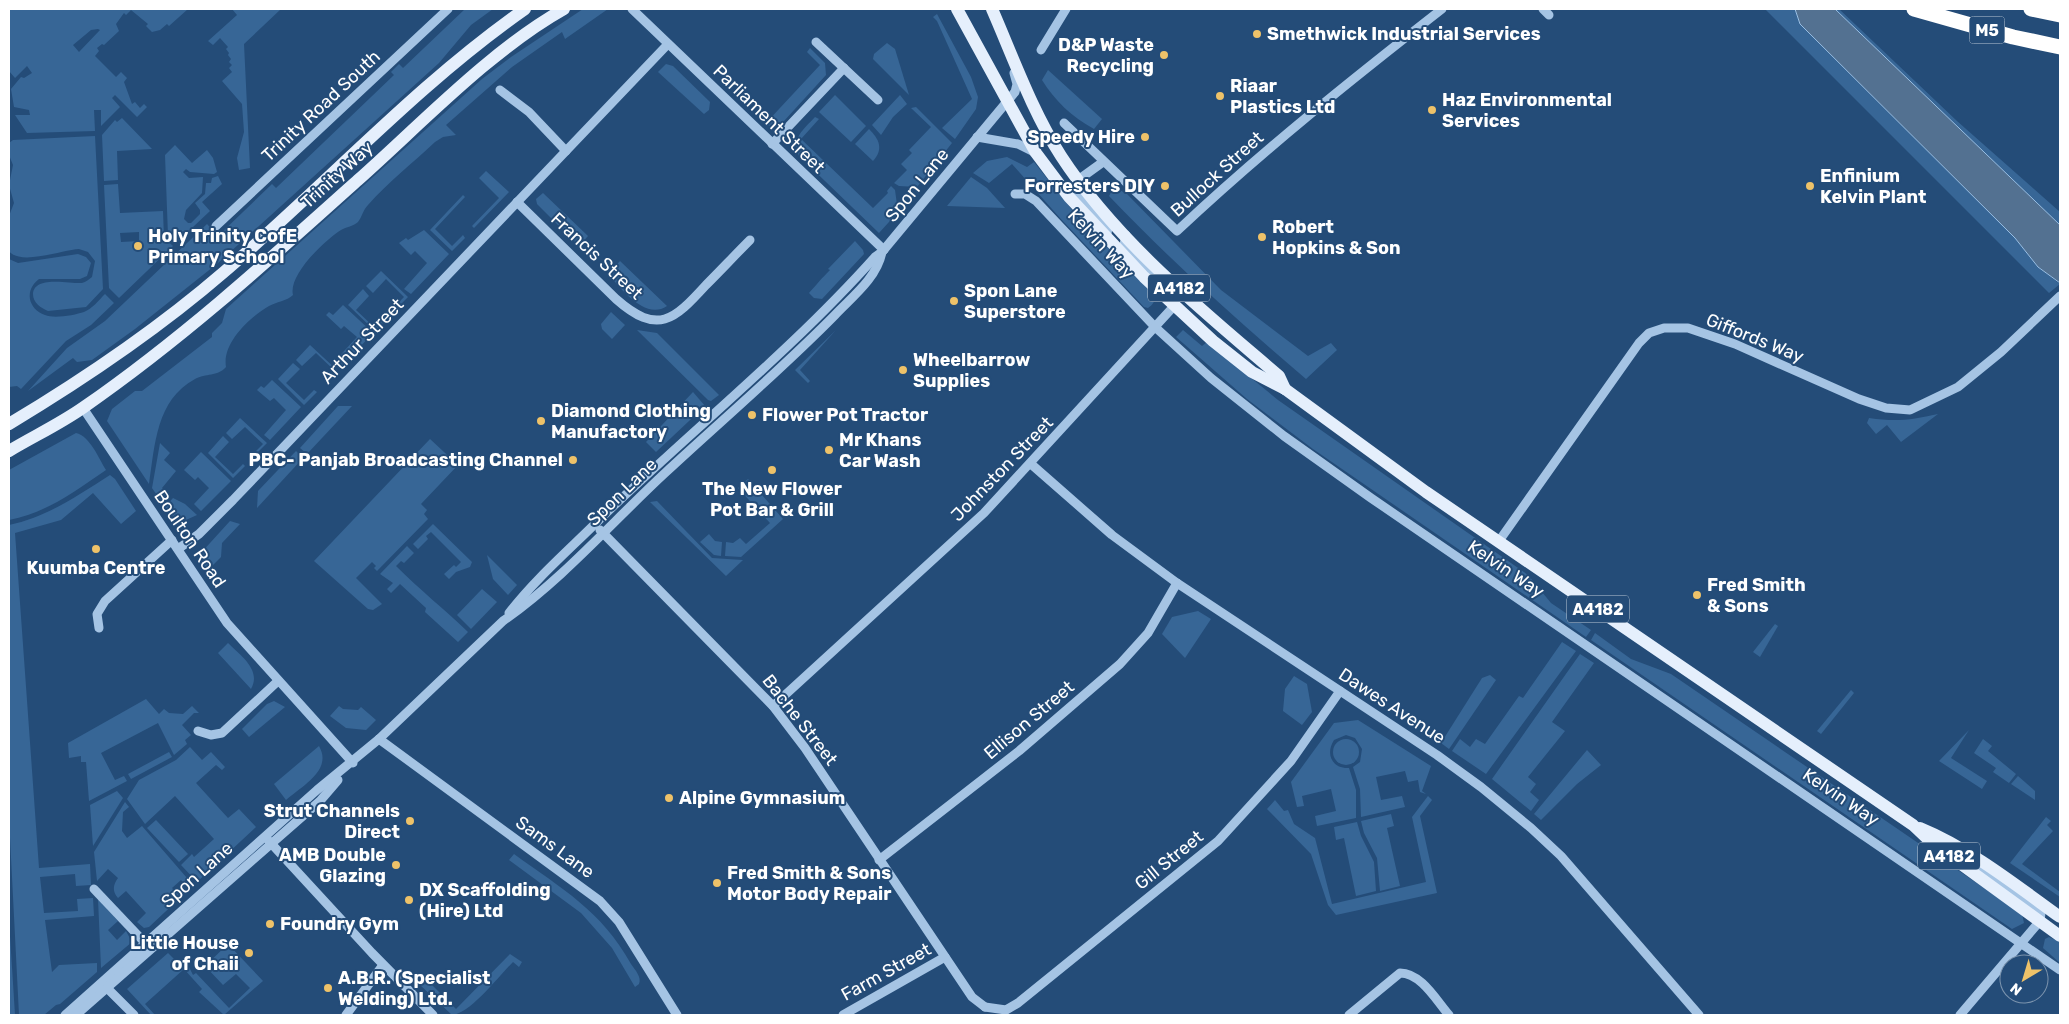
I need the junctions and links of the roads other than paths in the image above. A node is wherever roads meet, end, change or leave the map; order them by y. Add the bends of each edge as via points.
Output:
1 (448, 9) edge
2 (525, 9) edge
3 (564, 9) edge
4 (632, 9) edge
5 (957, 9) edge
6 (986, 9) edge
7 (992, 9) edge
8 (1066, 9) edge
9 (1442, 9) edge
10 (1914, 9) edge
11 (2031, 9) edge
12 (2060, 15) edge
13 (816, 42) dead end
14 (668, 44) junction
15 (2060, 47) edge
16 (1041, 50) dead end
17 (844, 68) junction
18 (500, 90) dead end
19 (878, 100) dead end
20 (1006, 101) junction
21 (1064, 123) dead end
22 (976, 137) junction
23 (772, 144) junction
24 (566, 151) junction
25 (1036, 153) junction
26 (1103, 162) junction
27 (1078, 180) junction
28 (1015, 194) dead end
29 (517, 202) junction
30 (216, 226) dead end
31 (1126, 235) junction
32 (1106, 238) junction
33 (750, 240) dead end
34 (883, 252) junction
35 (2060, 296) edge
36 (1175, 305) junction
37 (1155, 327) junction
38 (1285, 389) junction
39 (82, 408) junction
40 (9, 423) edge
41 (10, 450) edge
42 (1031, 464) junction
43 (595, 524) junction
44 (603, 533) junction
45 (172, 540) junction
46 (1499, 541) junction
47 (178, 549) junction
48 (1177, 583) junction
49 (503, 621) junction
50 (99, 628) dead end
51 (278, 681) junction
52 (1340, 691) junction
53 (773, 706) junction
54 (198, 731) dead end
55 (379, 739) junction
56 (353, 763) junction
57 (1913, 825) junction
58 (268, 840) junction
59 (1975, 859) junction
60 (879, 860) junction
61 (94, 889) dead end
62 (2060, 917) edge
63 (2040, 922) junction
64 (2060, 936) edge
65 (2022, 943) junction
66 (148, 946) junction
67 (945, 957) junction
68 (383, 964) junction
69 (2060, 970) edge
70 (104, 985) junction
71 (983, 1011) edge
72 (65, 1015) edge
73 (76, 1015) edge
74 (134, 1015) edge
75 (346, 1015) edge
76 (432, 1015) edge
77 (677, 1015) edge
78 (843, 1015) edge
79 (1349, 1015) edge
80 (1449, 1015) edge
81 (1699, 1015) edge
82 (1960, 1015) edge

1 - 30 street, Trinity Road South
2 - 40 main road, Trinity Way via 438,76 217,278 155,327
3 - 39 main road, Trinity Way via 508,48 459,88 239,287
4 - 14 street, Parliament Street
5 - 20 main road, Kelvin Way / A4182
6 - 20 street, Spon Lane via 1017,84 1015,92
7 - 27 main road, Kelvin Way / A4182 via 1040,118
8 - 16 street
9 - 26 street, Bullock Street via 1228,183 1176,231
10 - 15 highway, M5
11 - 12 highway
13 - 17 street
14 - 23 street, Parliament Street
14 - 24 street, Arthur Street
17 - 19 street
17 - 23 street
18 - 24 street via 529,112
20 - 22 street, Spon Lane
20 - 25 main road, Kelvin Way / A4182
21 - 26 street
22 - 25 street via 1018,144
22 - 34 street, Spon Lane
23 - 34 street, Parliament Street
24 - 29 street, Arthur Street
25 - 32 main road, Kelvin Way / A4182
26 - 27 street
27 - 31 main road, Kelvin Way / A4182
27 - 32 street via 1075,190 1108,228
28 - 37 street, Kelvin Way via 1025,194 1036,201
29 - 33 street, Francis Street via 633,314 655,319 674,316
29 - 47 street, Arthur Street via 233,500 199,534
31 - 36 street via 1124,245 1176,296
31 - 38 main road, Kelvin Way / A4182 via 1196,304 1279,376
32 - 36 main road, Kelvin Way / A4182
34 - 43 street, Spon Lane via 807,329
34 - 44 street, Spon Lane via 866,284
35 - 46 street, Giffords Way via 2001,352 1958,387 1910,410 1886,408 1859,399 1735,344 1688,328 1664,328 1650,333 1639,343
36 - 37 street, Johnston Street
36 - 38 main road, Kelvin Way / A4182 via 1252,372
37 - 42 street, Johnston Street
37 - 65 street, Kelvin Way via 1211,378 1284,436 1371,498
38 - 46 main road, Kelvin Way / A4182
39 - 41 main road, Trinity Way
39 - 45 street, Boulton Road
42 - 48 street, Dawes Avenue via 1112,536
42 - 53 street, Johnston Street via 984,513
43 - 44 street, Bache Street
43 - 49 street, Spon Lane via 523,594
44 - 49 street, Spon Lane via 531,601
44 - 53 street, Bache Street
45 - 47 street, Boulton Road
45 - 50 street via 105,601 98,614
46 - 57 main road, Kelvin Way / A4182
47 - 51 street, Boulton Road via 227,623
48 - 52 street, Dawes Avenue
48 - 60 street, Ellison Street via 1148,633 1120,664 1020,751
49 - 55 street, Spon Lane
51 - 54 street via 222,733 211,735
51 - 56 street, Boulton Road
52 - 71 street, Gill Street via 1286,767 1218,841 1018,1004 1006,1010
52 - 81 street, Dawes Avenue via 1449,763 1531,828 1561,856
53 - 60 street, Bache Street via 805,748
55 - 56 street, Spon Lane
55 - 77 street, Sams Lane via 600,901 619,922
56 - 58 street, Spon Lane via 320,801
57 - 59 main road, Kelvin Way / A4182
57 - 63 main road, Kelvin Way / A4182 via 1932,843
58 - 66 street, Spon Lane
58 - 68 street
59 - 62 main road, Kelvin Way / A4182
59 - 63 street via 1980,870 2041,913
60 - 67 street, Bache Street
61 - 66 street
63 - 64 main road, Kelvin Way / A4182
63 - 65 street
65 - 69 street, Kelvin Way
65 - 82 street
66 - 70 street, Spon Lane
67 - 71 street, Bache Street
67 - 78 street, Farm Street
68 - 75 street
68 - 76 street
70 - 72 street, Spon Lane
70 - 73 street, Spon Lane
70 - 74 street
79 - 80 street via 1400,973 1416,977

